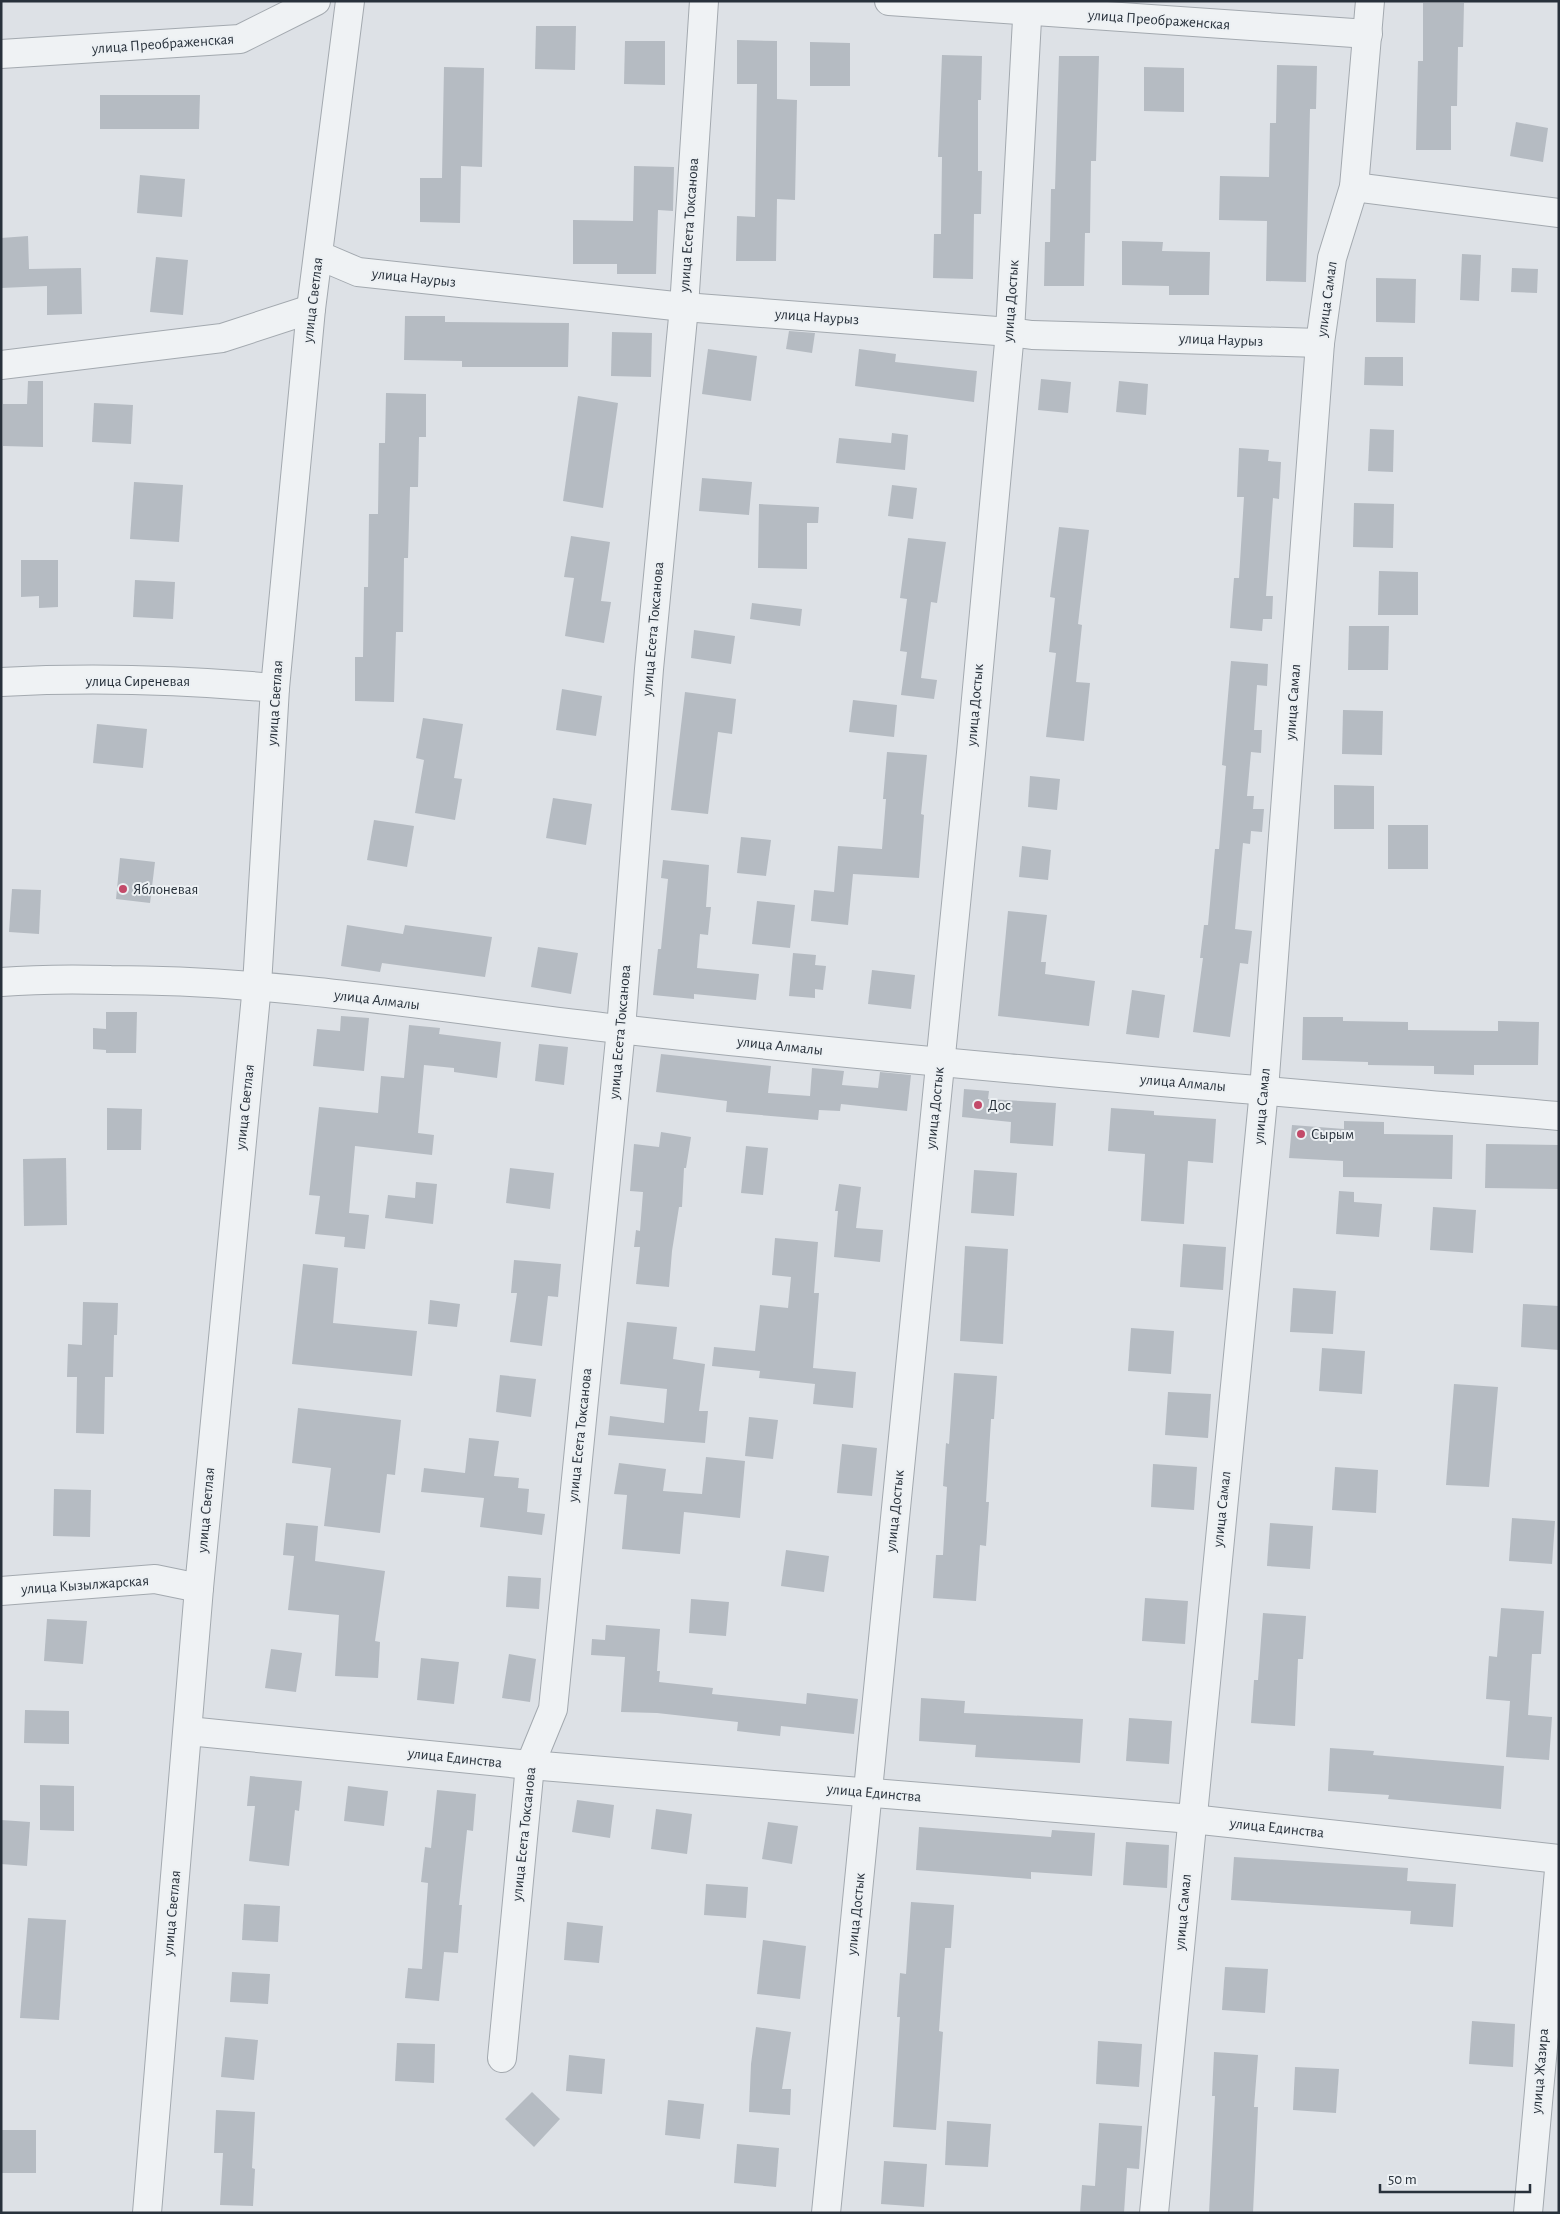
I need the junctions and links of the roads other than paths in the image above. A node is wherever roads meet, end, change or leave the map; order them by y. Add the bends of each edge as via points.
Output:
1 (316, 1) edge
2 (350, 1) edge
3 (704, 1) edge
4 (889, 1) edge
5 (1370, 1) edge
6 (1028, 6) edge
7 (1368, 34) junction
8 (1, 54) edge
9 (1354, 187) junction
10 (1559, 213) edge
11 (318, 255) junction
12 (684, 307) junction
13 (311, 308) junction
14 (1010, 332) junction
15 (1320, 343) junction
16 (1, 365) edge
17 (1, 682) edge
18 (275, 688) junction
19 (1, 982) edge
20 (257, 985) junction
21 (621, 1029) junction
22 (940, 1062) junction
23 (1264, 1090) junction
24 (1559, 1116) edge
25 (199, 1588) junction
26 (1, 1591) edge
27 (188, 1732) junction
28 (530, 1765) junction
29 (868, 1792) junction
30 (1192, 1819) junction
31 (1559, 1859) edge
32 (1559, 1870) edge
33 (502, 2058) dead end
34 (147, 2213) edge
35 (826, 2213) edge
36 (1154, 2213) edge
37 (1528, 2213) edge

1 - 8 street, улица Преображенская via 240,39
2 - 11 street, улица Светлая
3 - 12 street, улица Есета Токсанова
4 - 6 street, улица Преображенская
5 - 7 street, улица Самал
6 - 7 street, улица Преображенская
6 - 14 street, улица Достык
7 - 9 street, улица Самал
9 - 10 street
9 - 15 street, улица Самал via 1332,258
11 - 12 street, улица Наурыз via 358,272
11 - 13 street, улица Светлая
12 - 14 street, улица Наурыз
12 - 21 street, улица Есета Токсанова via 649,669
13 - 16 street via 222,338
13 - 18 street, улица Светлая
14 - 15 street, улица Наурыз
14 - 22 street, улица Достык
15 - 23 street, улица Самал
17 - 18 street, улица Сиреневая via 200,682
18 - 20 street, улица Светлая
19 - 20 street, улица Алмалы via 32,979 179,980
20 - 21 street, улица Алмалы
20 - 25 street, улица Светлая
21 - 22 street, улица Алмалы
21 - 28 street, улица Есета Токсанова via 553,1710
22 - 23 street, улица Алмалы
22 - 29 street, улица Достык
23 - 24 street, улица Алмалы
23 - 30 street, улица Самал
25 - 26 street, улица Кызылжарская via 155,1579
25 - 27 street, улица Светлая
27 - 28 street, улица Единства
27 - 34 street, улица Светлая
28 - 29 street, улица Единства
28 - 33 street, улица Есета Токсанова
29 - 30 street, улица Единства
29 - 35 street, улица Достык
30 - 31 street, улица Единства
30 - 36 street, улица Самал
32 - 37 street, улица Жазира

